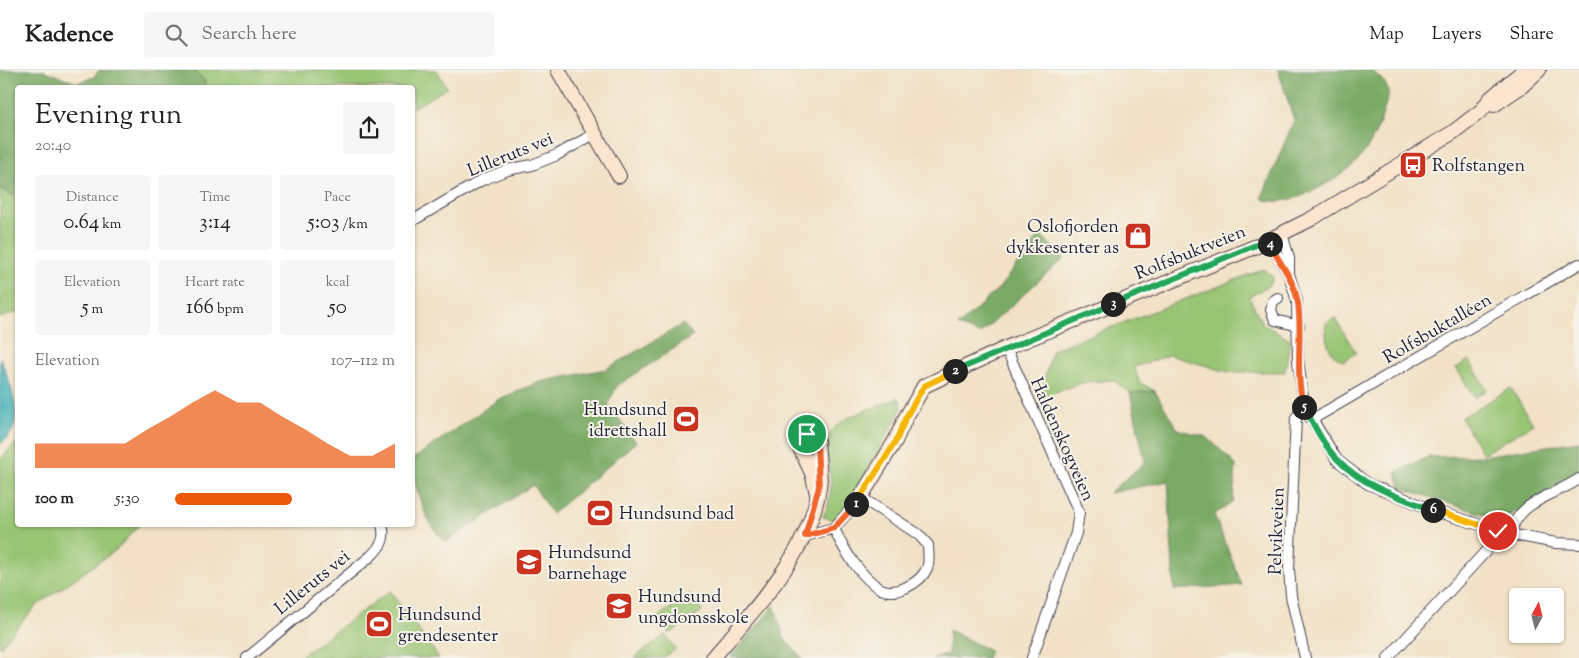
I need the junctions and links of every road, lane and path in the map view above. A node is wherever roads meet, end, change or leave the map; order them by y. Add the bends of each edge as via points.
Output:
1 (558, 70) edge
2 (1524, 70) edge
3 (1539, 70) edge
4 (1482, 110) junction
5 (594, 134) junction
6 (619, 176) dead end
7 (415, 220) edge
8 (1282, 234) junction
9 (1268, 240) junction
10 (1579, 264) edge
11 (1289, 274) junction
12 (1278, 298) dead end
13 (1299, 326) junction
14 (1006, 348) junction
15 (1304, 406) junction
16 (1311, 420) junction
17 (811, 452) dead end
18 (1579, 479) edge
19 (859, 500) junction
20 (382, 527) edge
21 (834, 528) junction
22 (1498, 531) junction
23 (1510, 534) junction
24 (805, 536) junction
25 (1579, 544) edge
26 (247, 658) edge
27 (713, 658) edge
28 (1032, 658) edge
29 (1305, 658) edge
30 (1388, 658) edge

1 - 5 street
2 - 4 street, Rolfsbuktveien
3 - 4 street, Rolfsbuktveien via 1503,99
4 - 8 street, Rolfsbuktveien via 1414,157
5 - 6 street
5 - 7 street, Lilleruts vei via 550,158 482,180
8 - 9 street, Rolfsbuktveien
8 - 11 street via 1289,258
9 - 11 street
9 - 14 street, Rolfsbuktveien
10 - 16 street, Rolfsbuktalléen
11 - 13 street via 1297,301
12 - 13 street via 1270,310 1276,320
13 - 15 street via 1298,360
14 - 19 street, Rolfsbuktveien via 924,386 896,441
14 - 28 street, Haldenskogveien via 1079,512 1076,533
15 - 16 street
15 - 29 street, Pelvikveien via 1296,418 1290,569 1291,596
16 - 22 street via 1337,460 1368,484 1438,512
17 - 24 street via 817,484
18 - 23 street via 1523,509
19 - 21 street
19 - 21 street via 893,517 928,545 928,568 916,582 902,589 883,590 843,548
20 - 26 street, Lilleruts vei via 381,545 371,556
21 - 24 street
22 - 23 street
22 - 30 street via 1486,551
23 - 25 street
24 - 27 street via 768,593

